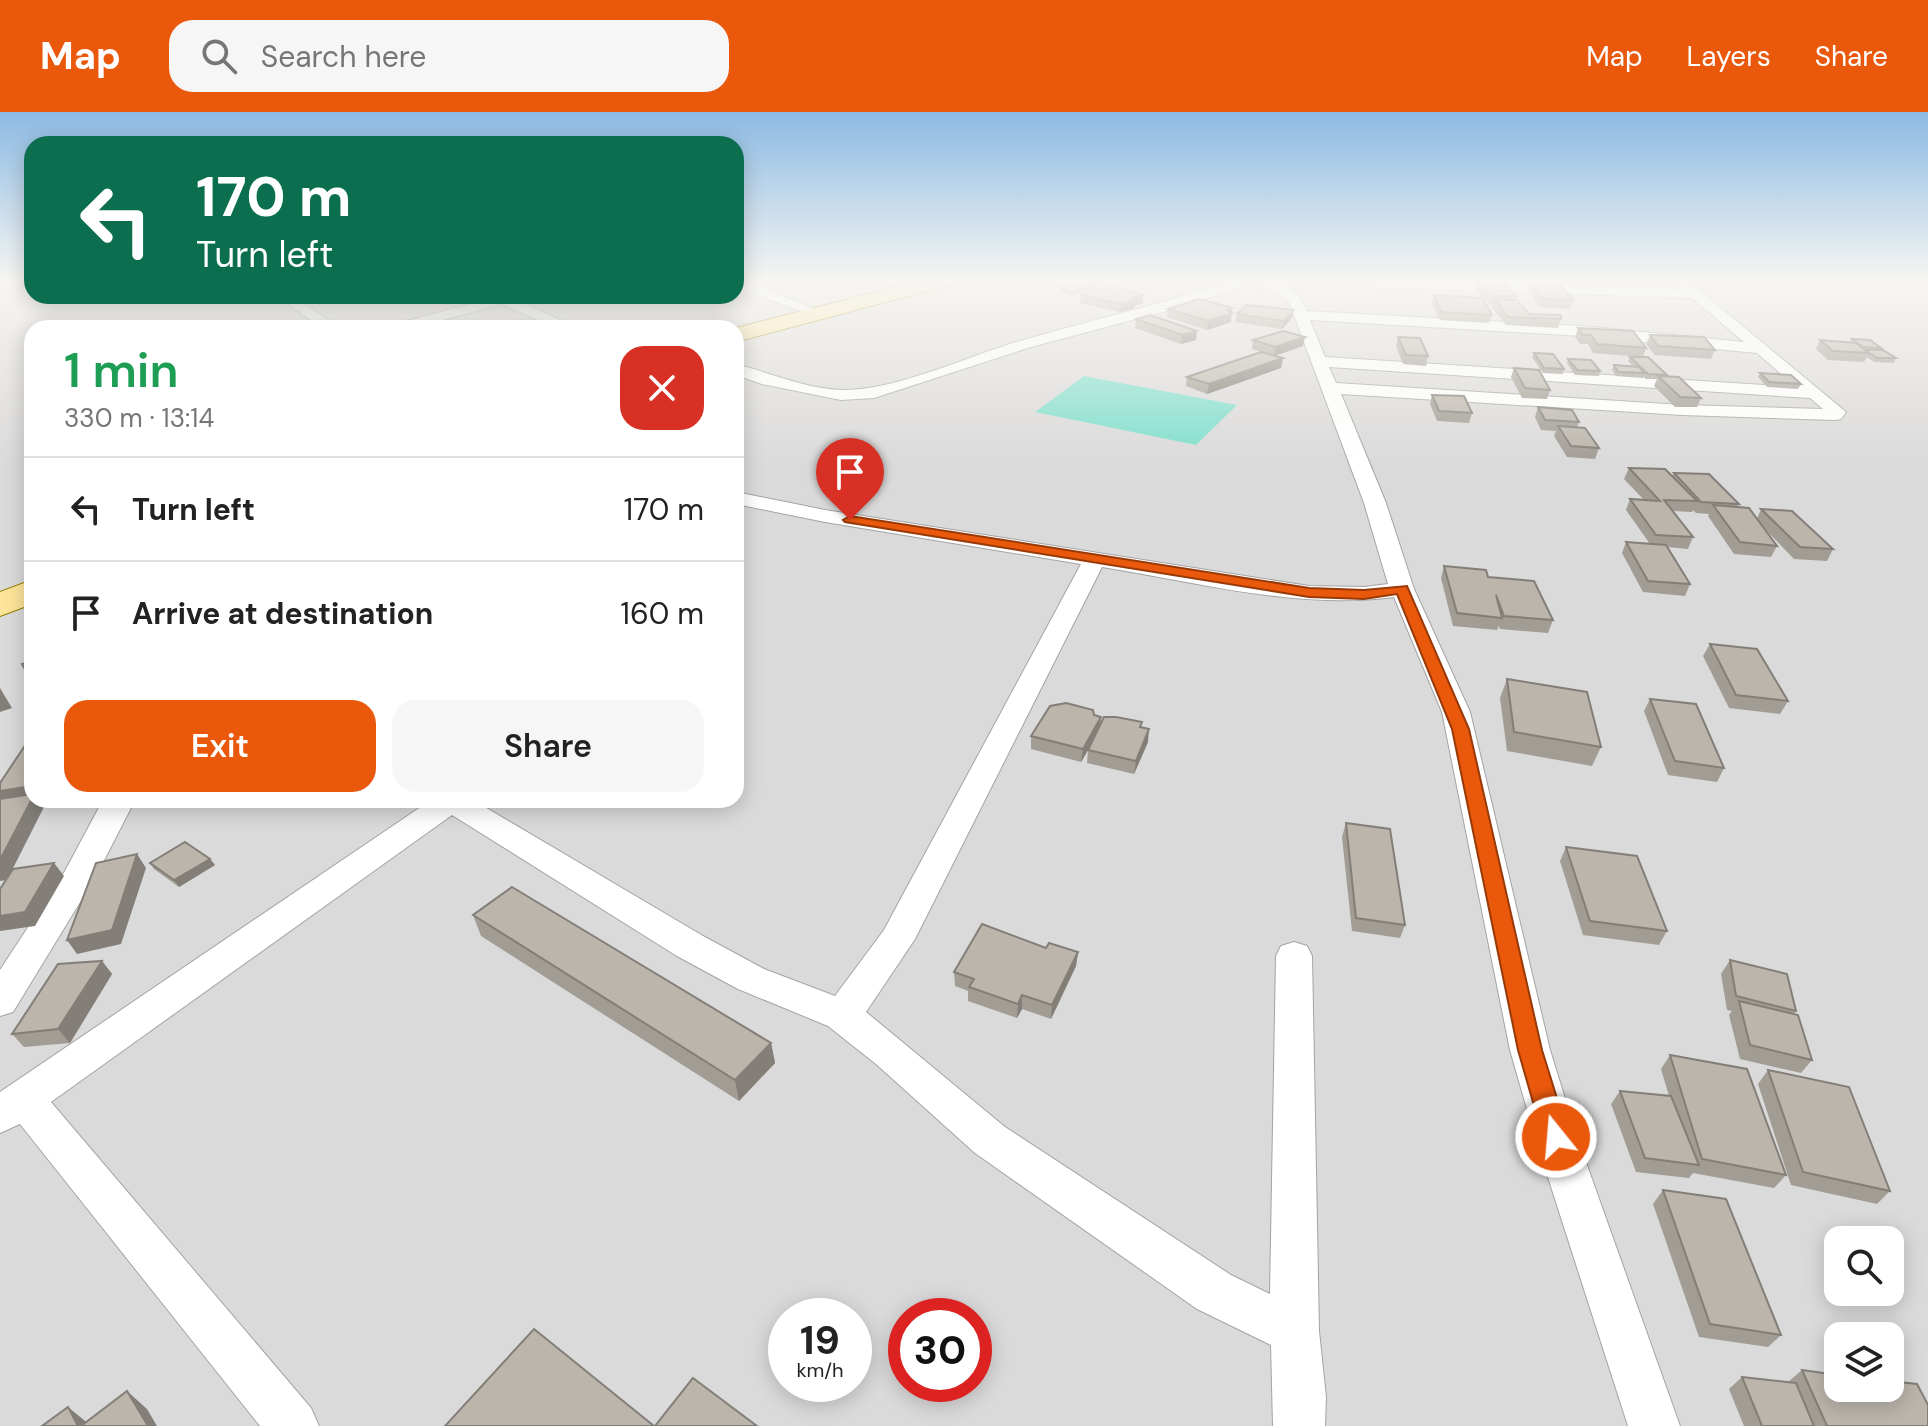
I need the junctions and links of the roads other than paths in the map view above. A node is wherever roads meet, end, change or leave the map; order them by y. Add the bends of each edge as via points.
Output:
1 (1035, 341) edge
2 (1311, 341) edge
3 (1686, 341) edge
4 (1754, 341) edge
5 (1763, 349) junction
6 (1318, 361) junction
7 (744, 372) edge
8 (1329, 388) junction
9 (1814, 393) junction
10 (744, 500) edge
11 (1095, 559) junction
12 (24, 572) edge
13 (0, 582) edge
14 (1402, 589) junction
15 (24, 594) edge
16 (0, 605) edge
17 (115, 808) edge
18 (439, 808) edge
19 (463, 808) edge
20 (1294, 956) dead end
21 (0, 1001) edge
22 (842, 1015) junction
23 (12, 1106) edge
24 (1294, 1331) junction
25 (293, 1426) edge
26 (1299, 1426) edge
27 (1654, 1426) edge

1 - 7 street via 874,393 841,395
2 - 6 street
3 - 5 street
4 - 5 street
5 - 9 street
6 - 8 street
6 - 9 street
8 - 9 street via 1835,415
8 - 14 street
10 - 11 street
11 - 14 street via 1309,593
11 - 22 street via 897,939
12 - 13 main road
14 - 27 street via 1456,712 1530,1050
15 - 16 main road
17 - 21 street via 79,876
18 - 23 street
19 - 22 street via 690,946 751,979
20 - 24 street
22 - 24 street via 990,1140 1214,1292
23 - 25 street
24 - 26 street

